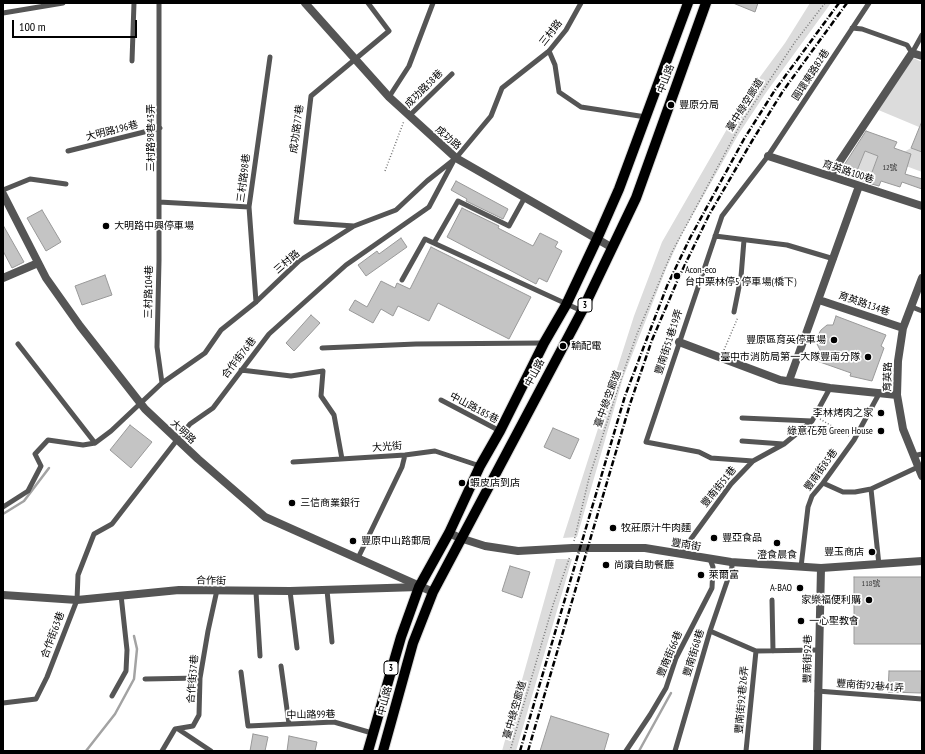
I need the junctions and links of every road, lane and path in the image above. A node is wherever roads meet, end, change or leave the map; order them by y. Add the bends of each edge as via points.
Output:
1 (63, 3) edge
2 (134, 3) edge
3 (159, 3) edge
4 (305, 3) edge
5 (368, 3) edge
6 (433, 3) edge
7 (582, 3) edge
8 (688, 3) edge
9 (706, 3) edge
10 (824, 3) edge
11 (869, 3) edge
12 (3, 13) edge
13 (852, 28) junction
14 (922, 35) edge
15 (549, 51) junction
16 (912, 53) junction
17 (922, 56) edge
18 (270, 57) dead end
19 (355, 59) junction
20 (132, 61) dead end
21 (452, 74) dead end
22 (389, 97) junction
23 (409, 116) junction
24 (646, 117) junction
25 (160, 128) junction
26 (68, 151) dead end
27 (768, 156) junction
28 (456, 158) junction
29 (385, 171) dead end
30 (830, 176) junction
31 (66, 184) dead end
32 (859, 186) junction
33 (3, 190) edge
34 (3, 194) edge
35 (525, 197) junction
36 (159, 202) junction
37 (922, 206) edge
38 (250, 207) junction
39 (354, 226) junction
40 (715, 236) junction
41 (597, 239) junction
42 (744, 240) junction
43 (434, 243) junction
44 (611, 247) junction
45 (834, 259) junction
46 (38, 262) junction
47 (3, 278) edge
48 (922, 278) edge
49 (402, 280) dead end
50 (819, 300) junction
51 (256, 302) junction
52 (566, 305) junction
53 (912, 307) junction
54 (582, 311) junction
55 (922, 311) edge
56 (734, 312) joint
57 (903, 328) junction
58 (679, 342) junction
59 (544, 343) junction
60 (18, 344) dead end
61 (322, 348) dead end
62 (720, 358) junction
63 (241, 370) junction
64 (789, 381) junction
65 (162, 383) junction
66 (830, 388) junction
67 (880, 392) junction
68 (897, 395) junction
69 (440, 400) dead end
70 (141, 404) junction
71 (742, 418) dead end
72 (813, 418) junction
73 (500, 431) junction
74 (177, 440) junction
75 (854, 440) junction
76 (742, 441) dead end
77 (95, 443) junction
78 (784, 444) junction
79 (922, 454) edge
80 (405, 456) junction
81 (913, 456) junction
82 (342, 459) junction
83 (753, 461) junction
84 (293, 462) dead end
85 (480, 466) junction
86 (918, 467) junction
87 (922, 476) edge
88 (824, 483) junction
89 (870, 489) junction
90 (3, 506) edge
91 (448, 533) junction
92 (460, 538) junction
93 (572, 548) junction
94 (680, 554) junction
95 (358, 558) junction
96 (710, 559) junction
97 (922, 561) edge
98 (731, 562) junction
99 (879, 565) junction
100 (801, 567) junction
101 (821, 568) junction
102 (419, 587) junction
103 (217, 590) junction
104 (327, 590) junction
105 (256, 592) junction
106 (290, 592) junction
107 (433, 592) junction
108 (3, 595) edge
109 (121, 595) junction
110 (77, 600) junction
111 (772, 600) dead end
112 (710, 631) junction
113 (332, 642) dead end
114 (297, 648) dead end
115 (818, 650) junction
116 (756, 651) junction
117 (773, 651) junction
118 (260, 656) dead end
119 (281, 666) dead end
120 (242, 672) dead end
121 (200, 678) junction
122 (145, 679) dead end
123 (818, 691) junction
124 (112, 696) dead end
125 (922, 699) edge
126 (3, 703) edge
127 (289, 724) junction
128 (178, 729) junction
129 (372, 733) junction
130 (162, 751) edge
131 (212, 751) edge
132 (368, 751) edge
133 (383, 751) edge
134 (510, 751) edge
135 (626, 751) edge
136 (675, 751) edge
137 (746, 751) edge
138 (817, 751) edge

1 - 12 lane
2 - 20 lane
3 - 25 lane, 三村路98巷43弄
4 - 19 street, 成功路
5 - 19 lane, 成功路77巷 via 389,31
6 - 22 lane via 409,66
7 - 15 lane, 三村路 via 566,30
8 - 24 main road, 中山路 / 3
9 - 44 main road, 中山路 / 3 via 636,198
10 - 93 path, 臺中綠空廊道 via 734,135 672,252 621,380 593,465
11 - 13 lane, 圓環東路82巷
13 - 16 lane via 907,45
13 - 27 lane, 圓環東路82巷
14 - 16 lane
15 - 24 lane via 555,66 559,92 581,107
15 - 28 lane, 三村路 via 502,88 491,116
16 - 17 street
16 - 30 street
18 - 38 lane, 三村路98巷
19 - 22 street, 成功路
19 - 39 lane, 成功路77巷 via 311,96 296,222
21 - 23 lane, 成功路58巷
22 - 23 street, 成功路
23 - 28 street, 成功路
23 - 29 path via 402,122
24 - 41 main road, 中山路 / 3
25 - 26 lane, 大明路196巷
25 - 36 lane, 三村路98巷43弄
27 - 30 street, 育英路100巷
27 - 40 lane, 豐南街51巷19弄 via 722,216
28 - 35 street, 成功路
28 - 39 lane, 三村路 via 396,210
28 - 63 lane, 合作街76巷 via 429,207 346,264 269,334
30 - 32 street, 育英路100巷
31 - 33 lane via 30,179
32 - 37 street, 育英路100巷
32 - 45 street
34 - 46 street, 大明路
35 - 41 street, 成功路
35 - 43 lane via 508,226 458,201
36 - 38 lane
36 - 65 lane, 三村路104巷 via 157,347
38 - 51 lane, 三村路98巷
39 - 51 lane, 三村路 via 299,261
40 - 42 lane
40 - 58 lane, 豐南街51巷19弄
41 - 44 street, 成功路
41 - 52 main road, 中山路 / 3
42 - 45 lane via 787,246
42 - 56 lane via 741,277
43 - 49 lane via 425,239
43 - 52 lane
44 - 54 main road, 中山路 / 3
45 - 50 street
46 - 47 street
46 - 70 street, 大明路 via 80,326
48 - 53 street, 育英路
50 - 57 street, 育英路134巷
50 - 64 street
51 - 65 lane, 三村路 via 221,330 206,353
52 - 54 lane
52 - 59 main road, 中山路 / 3
53 - 55 lane
53 - 57 street, 育英路
54 - 92 main road, 中山路 / 3
56 - 62 path via 739,315
57 - 68 street, 育英路 via 898,360
58 - 62 street
58 - 83 lane, 豐南街51巷19弄 via 646,442 699,452 711,458
59 - 61 lane
59 - 73 main road, 中山路 / 3
60 - 77 lane
62 - 64 street
63 - 74 lane, 合作街76巷 via 213,408 190,424
63 - 82 lane via 291,376 323,371 321,396 334,415
64 - 66 street
65 - 70 lane, 三村路
66 - 67 street
66 - 72 lane, 豐南街51巷
67 - 68 street
67 - 75 lane, 豐南街85巷
68 - 81 street, 育英路 via 903,429
69 - 73 lane, 中山路185巷
70 - 74 street, 大明路
70 - 77 lane, 三村路 via 112,432
71 - 72 lane
72 - 75 path
72 - 78 lane, 豐南街51巷
73 - 85 main road, 中山路 / 3
74 - 95 street, 大明路 via 265,517
74 - 110 lane, 合作街76巷 via 112,524 94,534 78,575
75 - 88 lane, 豐南街85巷
76 - 78 lane
77 - 90 lane via 83,445 48,440 35,454 41,466 28,491
78 - 83 lane, 豐南街51巷
79 - 81 lane
80 - 82 lane, 大光街
80 - 85 lane, 大光街 via 435,451
80 - 95 lane via 402,468
81 - 86 street, 育英路
82 - 84 lane, 大光街
83 - 94 lane, 豐南街51巷 via 731,484
85 - 91 main road, 中山路 / 3
86 - 87 street, 育英路
86 - 89 lane
88 - 89 lane via 843,492
88 - 100 lane, 豐南街85巷 via 812,496 808,507
89 - 99 lane
91 - 92 street, 豐南街
91 - 102 main road, 中山路 / 3
92 - 93 street, 豐南街 via 485,546 518,551
92 - 107 main road, 中山路 / 3
93 - 94 street, 豐南街 via 645,548
93 - 134 path, 臺中綠空廊道
94 - 96 street, 豐南街
95 - 102 street, 大明路
96 - 98 street, 豐南街
96 - 135 lane, 豐南街66巷 via 713,567 712,588 676,658 666,688
97 - 99 street, 豐南街
98 - 100 street, 豐南街
98 - 112 lane, 豐南街68巷 via 732,567
99 - 101 street, 豐南街
100 - 101 street, 豐南街
101 - 115 street, 豐南街92巷
102 - 104 street, 合作街
102 - 107 street, 大明路
102 - 129 main road, 中山路 / 3
103 - 105 street, 合作街
103 - 109 street, 合作街
103 - 121 lane, 合作街37巷
104 - 106 street, 合作街
104 - 113 lane
105 - 106 street, 合作街
105 - 118 lane
106 - 114 lane
107 - 133 main road, 中山路 / 3 via 413,643
108 - 110 street, 合作街
109 - 110 street, 合作街
109 - 124 lane via 127,650 126,671
110 - 126 lane, 合作街63巷 via 36,699
111 - 117 lane
112 - 116 lane
112 - 136 lane, 豐南街68巷
115 - 117 lane
115 - 123 street, 豐南街92巷
116 - 117 lane
116 - 137 lane, 豐南街92巷26弄
119 - 127 lane
120 - 127 lane, 中山路99巷 via 248,726
121 - 122 lane
121 - 128 lane, 合作街37巷 via 199,714 193,726
123 - 125 lane, 豐南街92巷41弄
123 - 138 street, 豐南街92巷
127 - 129 lane, 中山路99巷 via 334,722
128 - 130 lane, 合作街37巷 via 175,729
128 - 131 lane
129 - 132 main road, 中山路 / 3

